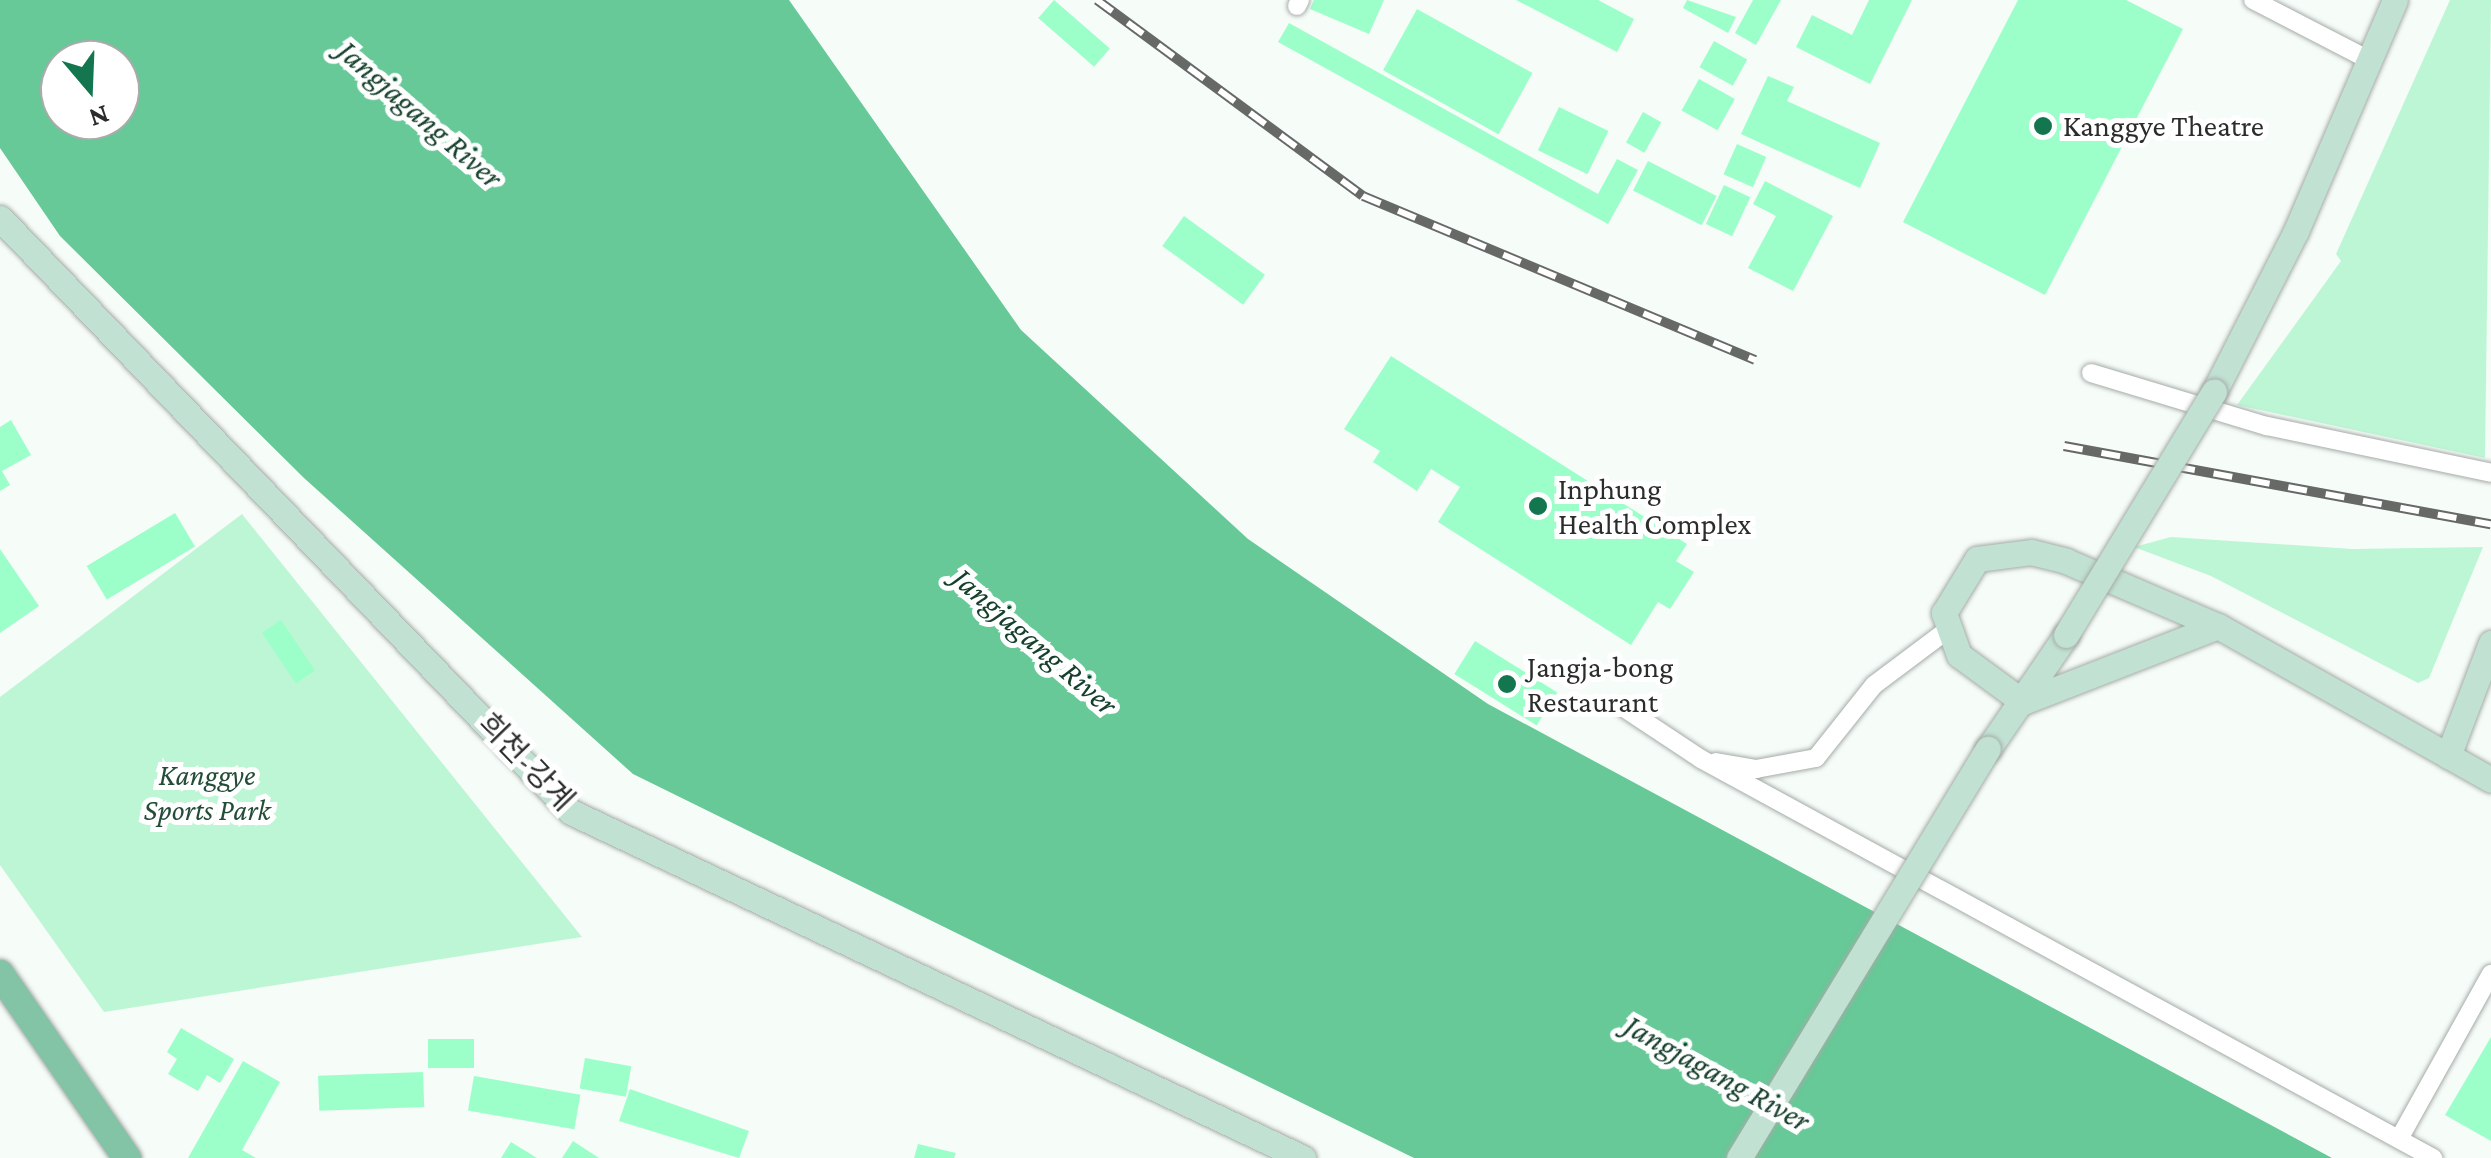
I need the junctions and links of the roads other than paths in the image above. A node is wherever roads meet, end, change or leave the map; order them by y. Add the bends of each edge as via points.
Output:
1 (2253, 0) edge
2 (2394, 0) edge
3 (2369, 60) junction
4 (0, 218) edge
5 (2091, 373) dead end
6 (2491, 473) edge
7 (2218, 626) junction
8 (1946, 632) junction
9 (2491, 642) edge
10 (2023, 702) junction
11 (1624, 708) dead end
12 (2448, 756) junction
13 (1701, 759) junction
14 (2491, 780) edge
15 (0, 974) edge
16 (2491, 974) edge
17 (2399, 1139) junction
18 (127, 1158) edge
19 (1302, 1158) edge
20 (1739, 1158) edge
21 (2434, 1158) edge

1 - 3 street
2 - 3 main road
3 - 10 main road, bridge via 2214,392
4 - 19 main road, 희천-강계 via 571,812
5 - 6 street via 2267,426
7 - 8 main road via 2066,561 2007,552 1977,559 1958,578
7 - 10 main road
7 - 12 main road
8 - 10 main road via 1979,674
8 - 13 street via 1874,685 1816,758 1756,769
9 - 12 main road
10 - 20 main road, bridge
11 - 13 street
12 - 14 main road
13 - 17 street
15 - 18 main road
16 - 17 street
17 - 21 street

